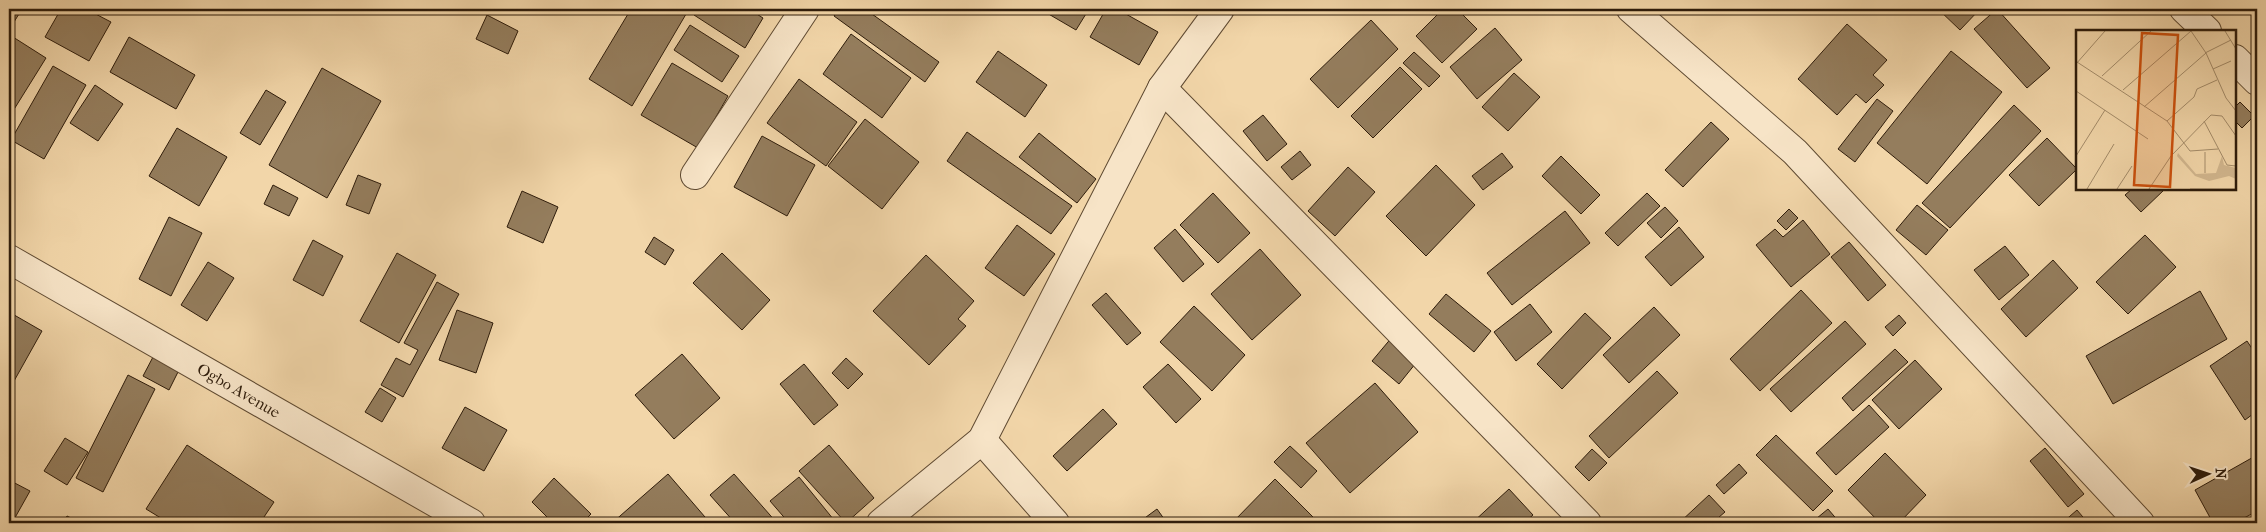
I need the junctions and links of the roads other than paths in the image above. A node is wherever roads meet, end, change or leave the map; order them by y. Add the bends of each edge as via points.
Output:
1 (805, 9) edge
2 (1220, 9) edge
3 (1631, 9) edge
4 (2184, 9) edge
5 (2205, 30) edge
6 (2236, 60) edge
7 (2257, 81) edge
8 (1162, 88) junction
9 (695, 175) dead end
10 (9, 259) edge
11 (982, 440) junction
12 (470, 522) edge
13 (881, 523) edge
14 (1055, 523) edge
15 (1588, 523) edge
16 (2140, 523) edge

1 - 9 street
2 - 8 street
3 - 16 street via 1795,152
4 - 5 street
6 - 7 street
8 - 11 street
8 - 15 street
10 - 12 street, Ogbo Avenue
11 - 13 street
11 - 14 street

